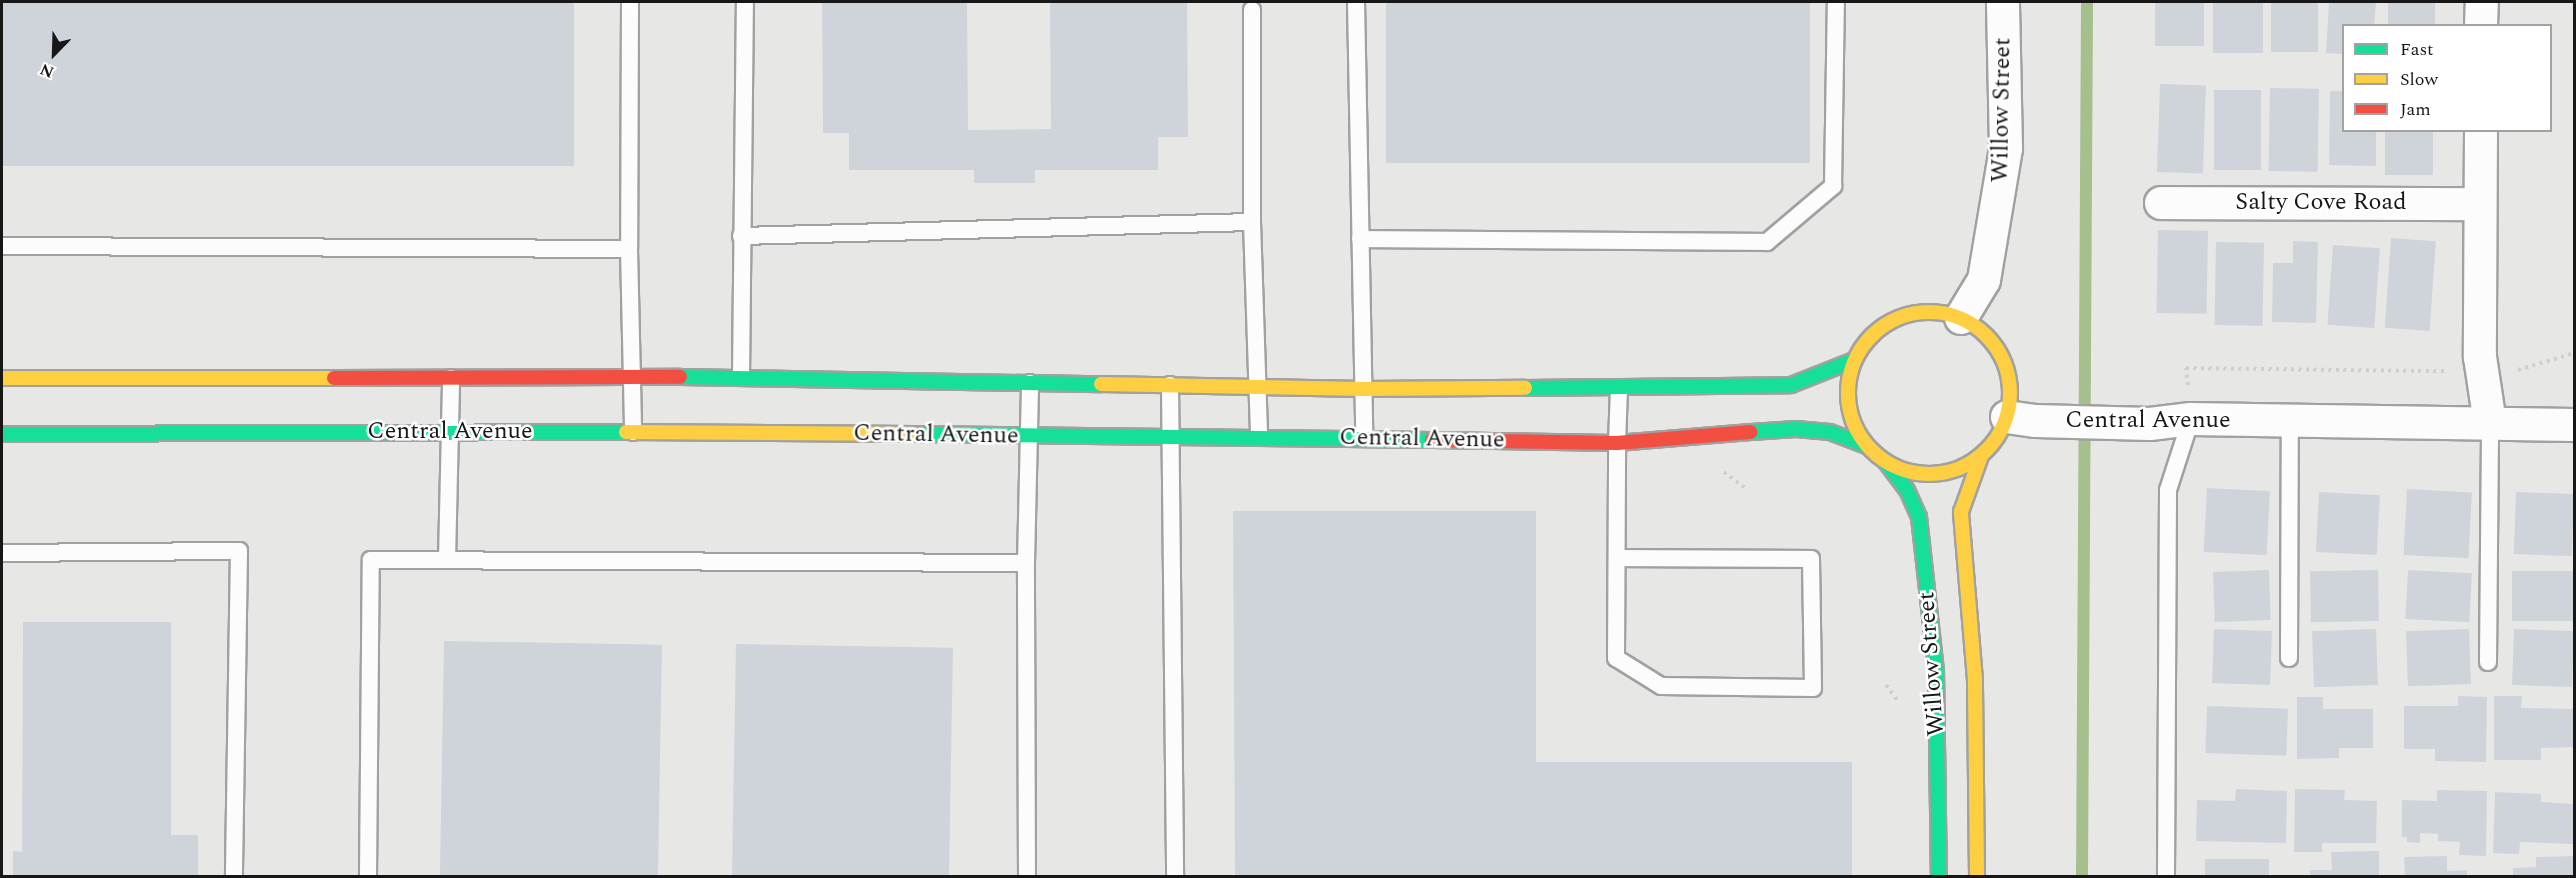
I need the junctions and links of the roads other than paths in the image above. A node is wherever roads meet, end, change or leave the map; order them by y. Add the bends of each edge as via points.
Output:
1 (630, 2) edge
2 (745, 2) edge
3 (1356, 2) edge
4 (1836, 2) edge
5 (2003, 2) edge
6 (2482, 2) edge
7 (1252, 10) dead end
8 (2481, 24) edge
9 (2481, 132) edge
10 (2161, 203) dead end
11 (2480, 204) junction
12 (1252, 222) junction
13 (741, 236) junction
14 (1360, 239) junction
15 (2, 246) edge
16 (629, 249) junction
17 (1961, 318) junction
18 (1854, 360) junction
19 (741, 377) junction
20 (2, 378) edge
21 (451, 378) junction
22 (631, 378) junction
23 (1030, 383) junction
24 (1170, 385) junction
25 (1258, 387) junction
26 (1619, 388) junction
27 (1363, 389) junction
28 (2190, 408) junction
29 (2022, 419) junction
30 (2290, 421) junction
31 (2490, 423) junction
32 (2574, 425) edge
33 (450, 431) junction
34 (633, 432) junction
35 (2, 434) edge
36 (1029, 436) junction
37 (1171, 436) junction
38 (1260, 437) junction
39 (1364, 438) junction
40 (1617, 443) junction
41 (1867, 446) junction
42 (1981, 456) junction
43 (1885, 462) junction
44 (2, 553) edge
45 (1617, 558) junction
46 (447, 560) junction
47 (1026, 562) junction
48 (2289, 658) dead end
49 (2488, 662) dead end
50 (234, 876) edge
51 (368, 876) edge
52 (1027, 876) edge
53 (1175, 876) edge
54 (1939, 876) edge
55 (1977, 876) edge
56 (2166, 876) edge

1 - 16 lane
2 - 13 lane
3 - 14 lane
4 - 14 lane via 1833,186 1767,242
5 - 17 street, Willow Street via 2004,159 1984,280
6 - 8 street
7 - 12 lane
9 - 11 street
10 - 11 street, Salty Cove Road
11 - 31 street via 2480,357
12 - 13 lane
12 - 25 lane
13 - 19 lane
14 - 27 lane
15 - 16 lane
16 - 22 lane
17 - 18 street via 1938,312 1913,313 1889,323 1868,339
17 - 29 street via 1981,330 1997,348 2008,370 2011,394
18 - 26 street, Central Avenue via 1791,385
18 - 41 street via 1849,404 1854,425
19 - 22 street, Central Avenue
19 - 23 street, Central Avenue
20 - 21 street, Central Avenue
21 - 22 street, Central Avenue
21 - 33 lane
22 - 34 lane
23 - 24 street, Central Avenue
23 - 36 lane
24 - 25 street, Central Avenue
24 - 37 lane
25 - 27 street, Central Avenue
25 - 38 lane
26 - 27 street, Central Avenue
26 - 40 lane
27 - 39 lane
28 - 29 street, Central Avenue via 2150,424
28 - 30 street, Central Avenue
28 - 56 lane via 2168,490
29 - 42 street
30 - 31 street, Central Avenue
30 - 48 lane
31 - 32 street, Central Avenue
31 - 49 lane
33 - 34 street, Central Avenue
33 - 35 street, Central Avenue
33 - 46 lane
34 - 36 street, Central Avenue
36 - 37 street, Central Avenue
36 - 47 lane
37 - 38 street, Central Avenue
37 - 53 lane
38 - 39 street, Central Avenue
39 - 40 street, Central Avenue
40 - 41 street, Central Avenue via 1796,429 1830,432
40 - 45 lane
41 - 43 street
42 - 43 street via 1961,468 1934,475 1907,472
42 - 55 street, Willow Street via 1961,512 1975,680
43 - 54 street, Willow Street via 1907,490 1919,517 1936,670
44 - 50 lane via 239,551
45 - 45 lane via 1616,658 1661,686 1813,688 1811,559
46 - 47 lane
46 - 51 lane via 371,560
47 - 52 lane

